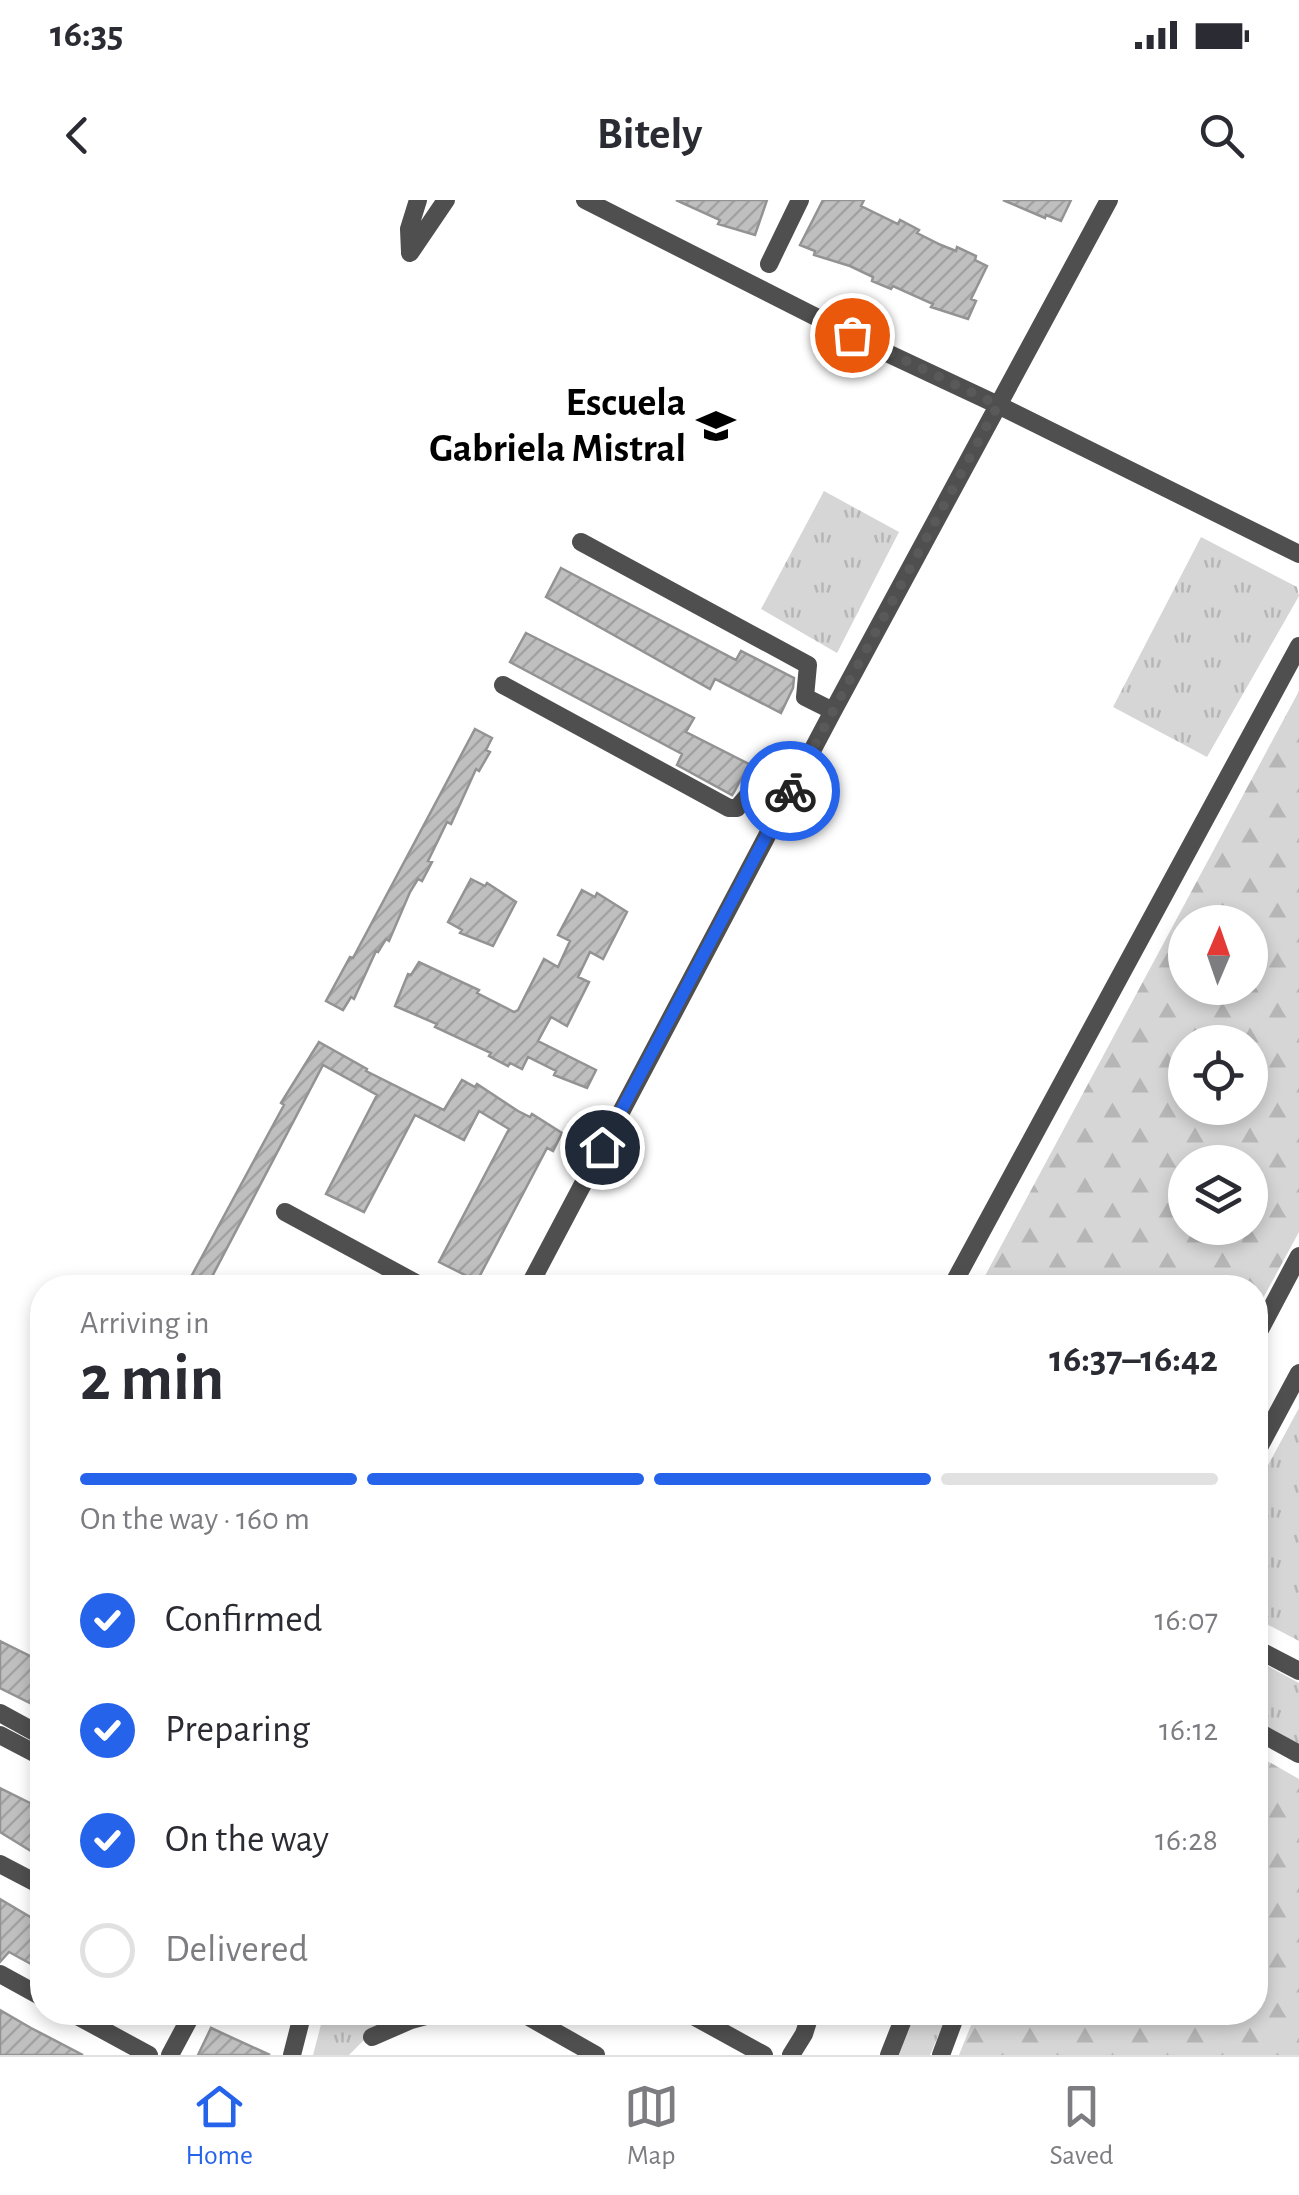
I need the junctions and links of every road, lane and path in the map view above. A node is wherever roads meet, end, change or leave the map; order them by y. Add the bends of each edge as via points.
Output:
1 (418, 200) edge
2 (446, 200) edge
3 (585, 200) edge
4 (800, 200) edge
5 (1109, 200) edge
6 (769, 264) dead end
7 (998, 405) junction
8 (581, 542) dead end
9 (1299, 554) edge
10 (1299, 646) edge
11 (503, 685) dead end
12 (833, 711) junction
13 (783, 804) junction
14 (285, 1212) dead end
15 (1299, 1256) edge
16 (401, 1275) edge
17 (535, 1275) edge
18 (958, 1275) edge
19 (1268, 1314) edge
20 (1299, 1373) edge
21 (1268, 1431) edge
22 (1268, 1655) edge
23 (1299, 1672) edge
24 (0, 1713) edge
25 (30, 1729) edge
26 (0, 1734) edge
27 (1268, 1737) edge
28 (30, 1750) edge
29 (1299, 1754) edge
30 (0, 1864) edge
31 (30, 1880) edge
32 (0, 1974) edge
33 (30, 1990) edge
34 (94, 2025) edge
35 (187, 2025) edge
36 (300, 2025) edge
37 (386, 2025) edge
38 (400, 2025) edge
39 (543, 2025) edge
40 (710, 2025) edge
41 (807, 2025) edge
42 (901, 2025) edge
43 (953, 2025) edge
44 (372, 2037) junction
45 (149, 2055) edge
46 (170, 2055) edge
47 (292, 2055) edge
48 (360, 2055) edge
49 (596, 2055) edge
50 (764, 2055) edge
51 (790, 2055) edge
52 (889, 2055) edge
53 (942, 2055) edge

1 - 2 street via 410,253
3 - 7 street
4 - 6 street
5 - 7 street
7 - 9 street
7 - 12 street
8 - 12 street via 808,665 805,696
10 - 18 street
11 - 13 street via 728,808 758,791
12 - 13 street
13 - 17 street
14 - 16 street
15 - 19 street
20 - 21 street
22 - 23 street
24 - 25 street
26 - 28 street
27 - 29 street
30 - 31 street
32 - 33 street
34 - 45 street
35 - 46 street
36 - 47 street
37 - 44 street
38 - 44 street
39 - 49 street
40 - 50 street
41 - 51 street
42 - 52 street
43 - 53 street
44 - 48 street

